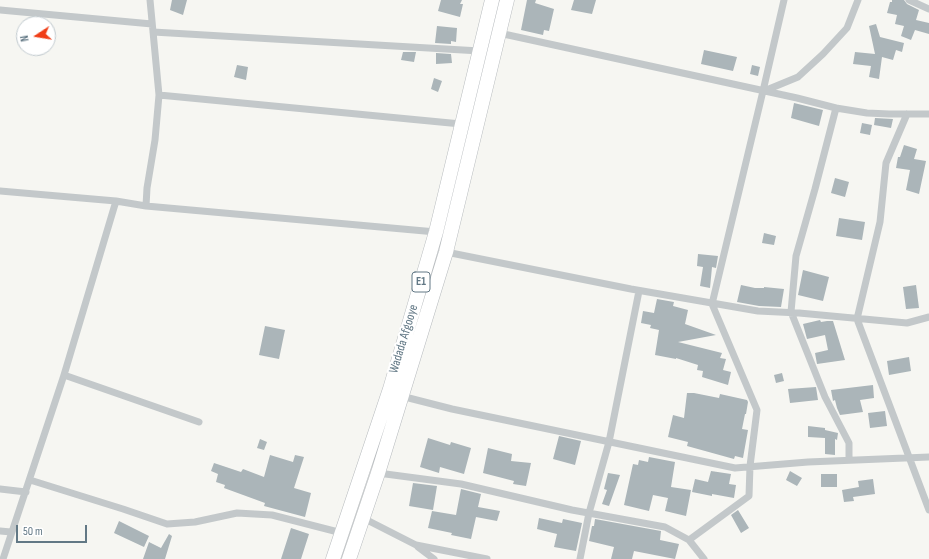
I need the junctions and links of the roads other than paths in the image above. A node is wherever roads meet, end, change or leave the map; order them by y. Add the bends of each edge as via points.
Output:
1 (150, 0) edge
2 (492, 0) edge
3 (507, 0) edge
4 (784, 0) edge
5 (858, 0) edge
6 (909, 0) edge
7 (929, 9) edge
8 (0, 10) edge
9 (152, 24) junction
10 (153, 32) junction
11 (499, 33) junction
12 (480, 51) junction
13 (764, 91) junction
14 (159, 95) junction
15 (836, 108) junction
16 (928, 112) edge
17 (907, 114) junction
18 (461, 124) junction
19 (0, 191) edge
20 (116, 201) junction
21 (146, 206) junction
22 (436, 232) junction
23 (446, 252) junction
24 (639, 291) junction
25 (712, 304) junction
26 (791, 312) junction
27 (929, 317) edge
28 (857, 319) junction
29 (64, 375) junction
30 (401, 396) junction
31 (199, 422) dead end
32 (610, 442) junction
33 (929, 457) edge
34 (910, 459) junction
35 (849, 460) junction
36 (750, 466) junction
37 (378, 473) junction
38 (30, 480) junction
39 (0, 489) edge
40 (26, 492) junction
41 (929, 510) edge
42 (589, 513) junction
43 (363, 518) junction
44 (0, 531) edge
45 (11, 532) junction
46 (342, 533) junction
47 (689, 540) junction
48 (416, 545) junction
49 (3, 559) edge
50 (333, 559) edge
51 (349, 559) edge
52 (434, 559) edge
53 (487, 559) edge
54 (580, 559) edge
55 (704, 559) edge

1 - 9 street
2 - 12 highway, Wadada Afgooye / E1
3 - 11 highway, Wadada Afgooye / E1
4 - 13 street
5 - 13 street via 847,28 823,54 798,77
6 - 7 street
8 - 9 street
9 - 10 street
10 - 12 street
10 - 14 street
11 - 13 street
11 - 23 highway, Wadada Afgooye / E1
12 - 18 highway, Wadada Afgooye / E1
13 - 15 street
13 - 25 street
14 - 18 street
14 - 21 street
15 - 17 street via 867,113
15 - 26 street via 796,256
16 - 17 street
17 - 28 street via 886,163 880,222
18 - 22 highway, Wadada Afgooye / E1
19 - 20 street
20 - 21 street
20 - 29 street
21 - 22 street
22 - 46 highway, Wadada Afgooye / E1 via 390,389
23 - 24 street
23 - 30 highway, Wadada Afgooye / E1
24 - 25 street
24 - 32 street
25 - 26 street via 758,311
25 - 36 street via 757,410
26 - 28 street
26 - 35 street via 825,398 849,443
27 - 28 street via 907,323
28 - 34 street
29 - 31 street
29 - 38 street
30 - 32 street
30 - 37 highway, Wadada Afgooye / E1
32 - 36 street via 735,468
32 - 42 street
33 - 34 street
34 - 35 street
34 - 41 street
35 - 36 street
36 - 47 street via 749,496
37 - 42 street via 461,484
37 - 43 highway, Wadada Afgooye / E1
38 - 40 street
38 - 46 street via 167,524 195,522 237,512 272,515
39 - 40 street
40 - 45 street
42 - 47 street via 665,528
42 - 54 street
43 - 48 street
43 - 51 highway, Wadada Afgooye / E1
44 - 45 street
45 - 49 street
46 - 50 highway, Wadada Afgooye / E1
47 - 55 street
48 - 52 street
48 - 53 street

